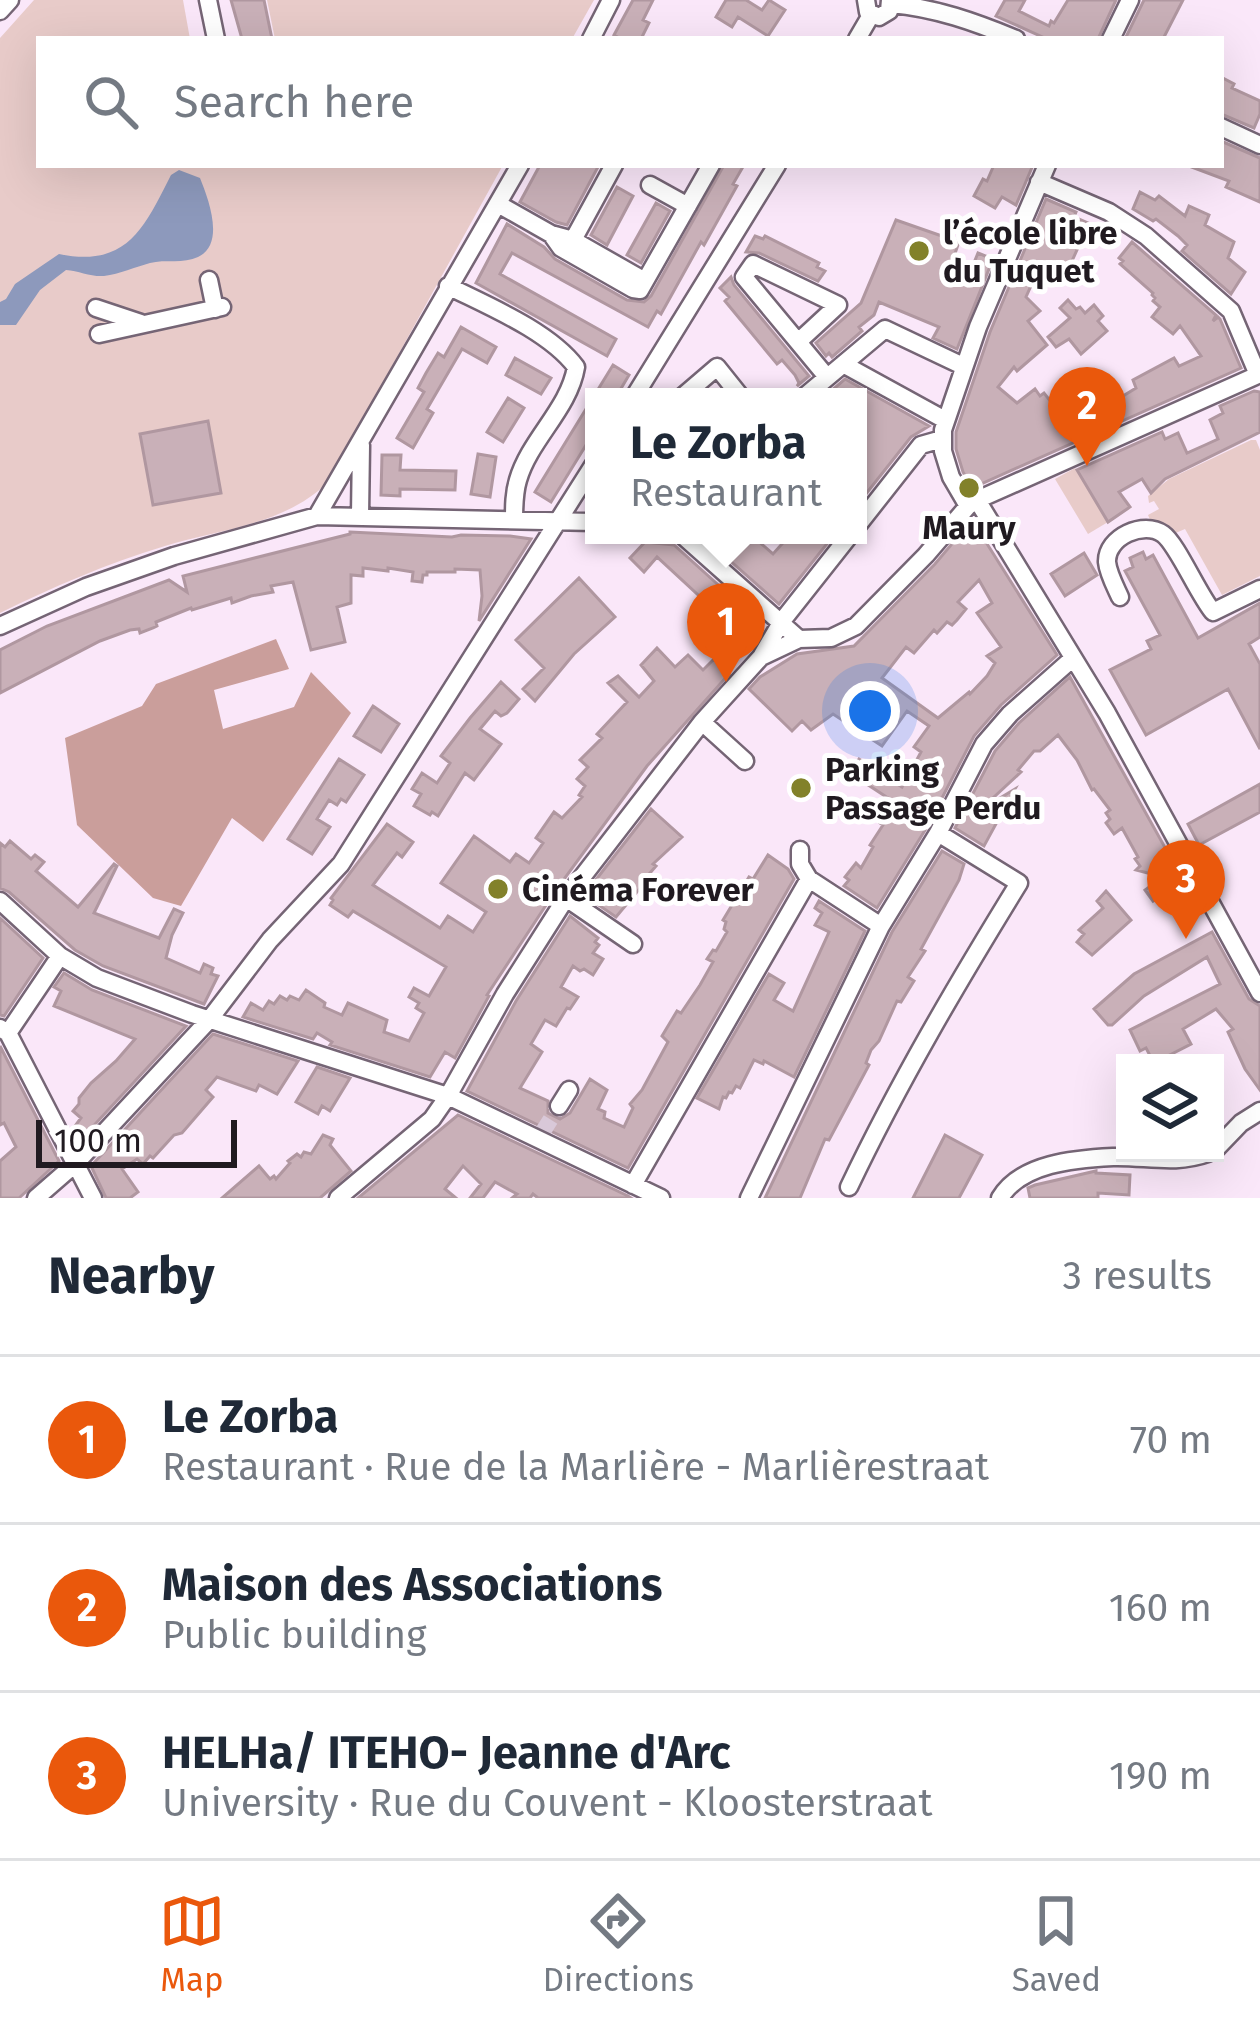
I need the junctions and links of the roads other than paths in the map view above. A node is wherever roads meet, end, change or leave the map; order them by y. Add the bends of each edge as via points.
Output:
1 (10, 0) edge
2 (208, 0) edge
3 (611, 0) edge
4 (1130, 0) edge
5 (891, 2) edge
6 (869, 8) edge
7 (0, 11) edge
8 (215, 36) edge
9 (596, 36) edge
10 (858, 36) edge
11 (1009, 36) edge
12 (1112, 36) edge
13 (1224, 129) edge
14 (1259, 141) edge
15 (518, 168) edge
16 (612, 168) edge
17 (709, 168) edge
18 (775, 168) edge
19 (1043, 173) edge
20 (650, 185) dead end
21 (498, 204) junction
22 (688, 206) junction
23 (551, 234) junction
24 (573, 240) junction
25 (209, 280) dead end
26 (645, 281) junction
27 (448, 286) junction
28 (97, 308) dead end
29 (145, 324) junction
30 (99, 334) dead end
31 (798, 342) junction
32 (843, 364) junction
33 (963, 366) junction
34 (1259, 375) edge
35 (827, 377) junction
36 (640, 388) edge
37 (692, 388) edge
38 (733, 388) edge
39 (814, 388) edge
40 (944, 430) junction
41 (361, 440) junction
42 (585, 479) edge
43 (972, 503) junction
44 (867, 514) edge
45 (317, 516) junction
46 (360, 516) junction
47 (514, 520) junction
48 (561, 520) junction
49 (585, 521) edge
50 (692, 544) edge
51 (843, 544) edge
52 (1260, 589) edge
53 (1120, 597) dead end
54 (782, 621) junction
55 (0, 626) edge
56 (799, 639) junction
57 (761, 657) junction
58 (1072, 659) junction
59 (702, 722) junction
60 (745, 760) dead end
61 (938, 832) junction
62 (800, 850) dead end
63 (808, 878) junction
64 (566, 898) junction
65 (0, 901) edge
66 (881, 926) junction
67 (633, 944) dead end
68 (60, 956) junction
69 (1260, 993) edge
70 (209, 1020) junction
71 (4, 1030) edge
72 (448, 1096) junction
73 (1260, 1111) edge
74 (1224, 1140) edge
75 (1116, 1157) edge
76 (75, 1164) junction
77 (633, 1185) junction
78 (850, 1187) dead end
79 (36, 1198) edge
80 (93, 1198) edge
81 (338, 1198) edge
82 (661, 1198) edge
83 (749, 1198) edge
84 (1000, 1198) edge

1 - 7 street
2 - 8 street
3 - 9 street
4 - 12 street
5 - 6 street via 883,16
5 - 11 street
6 - 10 street
13 - 14 street
15 - 21 street
16 - 24 street
17 - 22 street
18 - 36 street
19 - 33 street
19 - 34 street via 1128,223 1231,311
20 - 22 street
21 - 23 street
21 - 27 street
22 - 26 street
23 - 24 street
23 - 26 street via 561,248 633,289
24 - 26 street
25 - 29 street via 219,308
27 - 41 street
27 - 47 street via 544,338 576,367 522,469
28 - 29 street
29 - 30 street
31 - 31 street via 838,305 753,264 744,277
31 - 35 street
32 - 33 street via 885,329
32 - 35 street
32 - 40 street
33 - 40 street
34 - 43 street
35 - 39 street
37 - 38 street via 717,367
40 - 43 street via 951,477
40 - 44 street via 921,445
41 - 45 street
41 - 46 street
42 - 48 street
43 - 56 street via 856,626 831,638
43 - 58 street
45 - 46 street
45 - 55 street via 86,587
46 - 47 street
47 - 48 street
48 - 49 street
48 - 70 street via 341,864
50 - 54 street
51 - 54 street
52 - 53 street via 1214,612 1168,537 1142,529 1108,550
54 - 56 street
54 - 57 street
56 - 57 street
57 - 59 street
58 - 61 street via 984,744
58 - 69 street
59 - 60 street
59 - 64 street
61 - 66 street
61 - 78 street via 1019,883
62 - 63 street
63 - 66 street
63 - 77 street
64 - 67 street
64 - 72 street
65 - 68 street
66 - 83 street
68 - 70 street
68 - 71 street
70 - 72 street
70 - 76 street
71 - 76 street
72 - 77 street
72 - 81 street
73 - 74 street
75 - 84 street via 1019,1176
76 - 79 street
76 - 80 street
77 - 82 street

